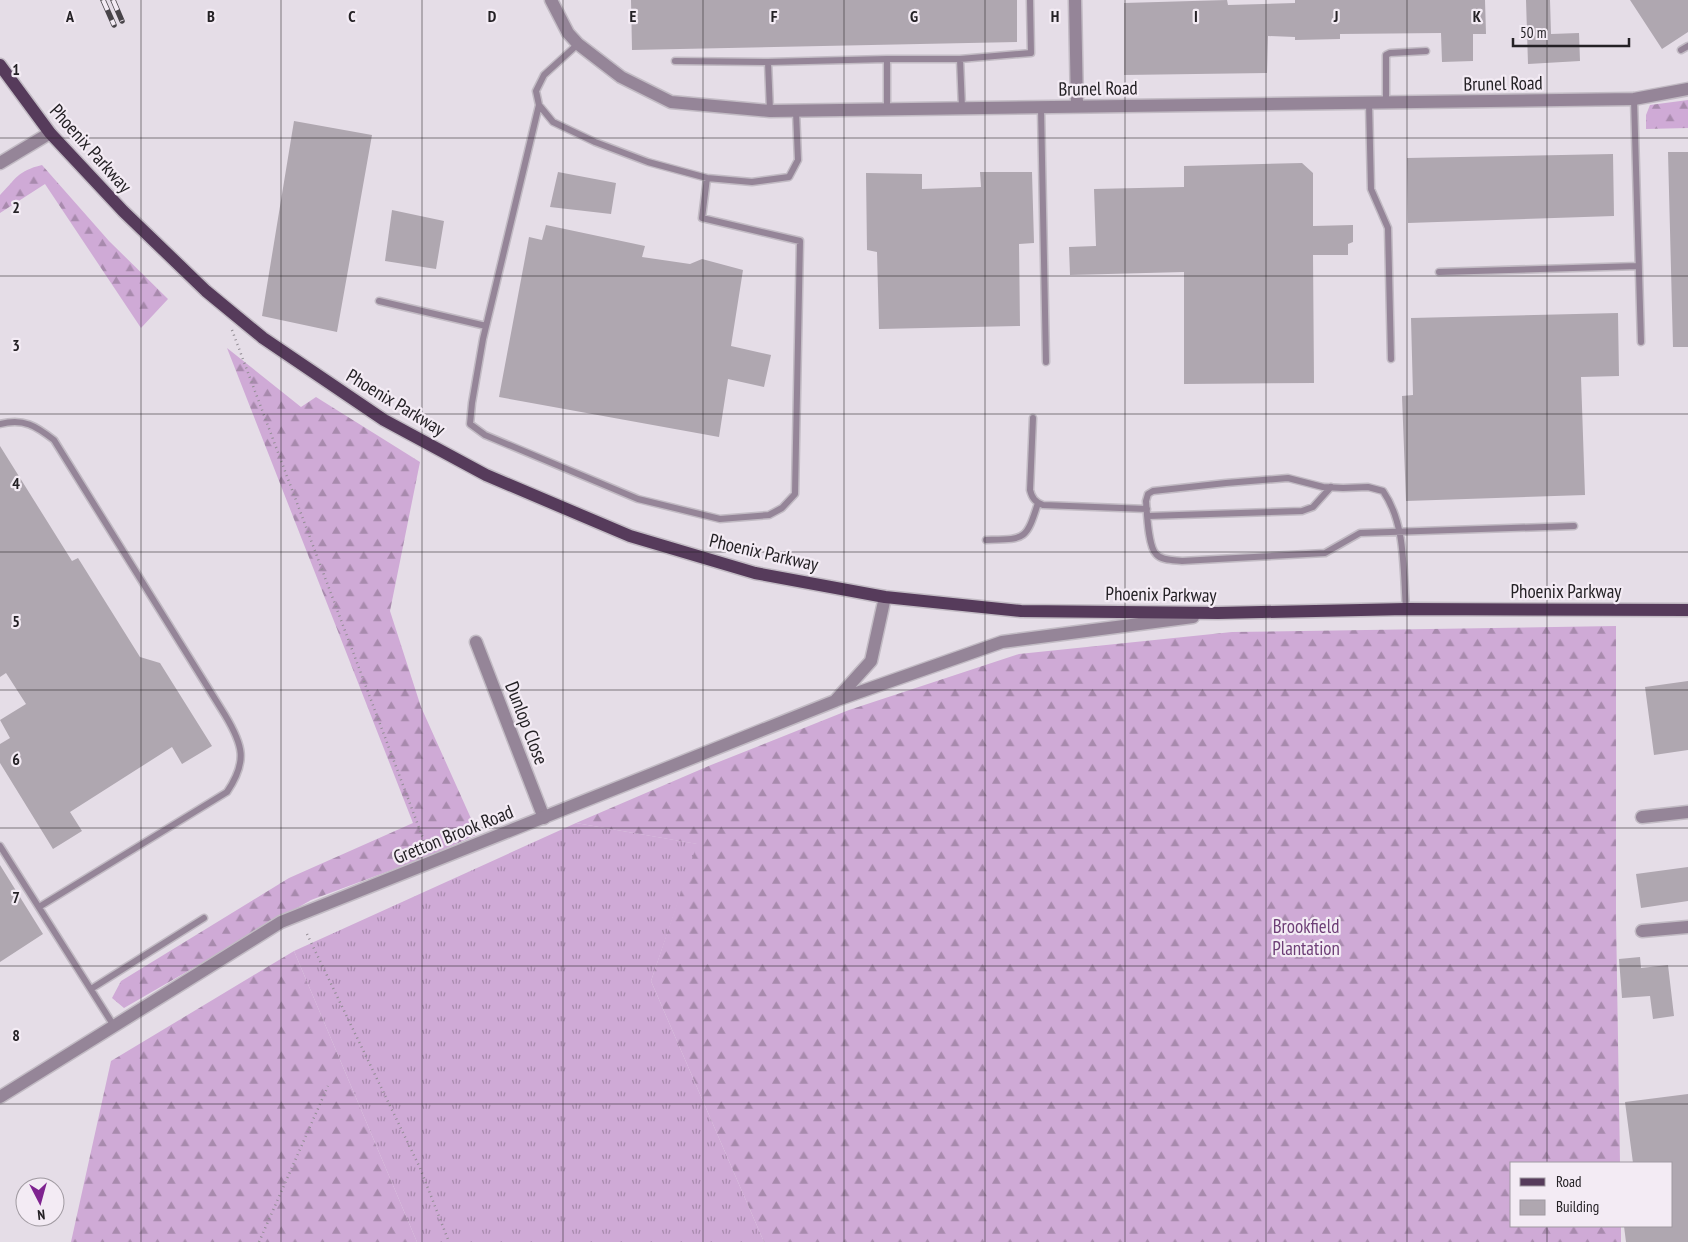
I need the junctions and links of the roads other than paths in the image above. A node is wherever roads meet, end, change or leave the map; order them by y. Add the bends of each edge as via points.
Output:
1 (551, 0) edge
2 (1030, 0) edge
3 (1075, 0) edge
4 (578, 44) junction
5 (1688, 46) edge
6 (1681, 50) dead end
7 (1426, 51) dead end
8 (887, 59) junction
9 (960, 59) junction
10 (675, 61) dead end
11 (768, 62) junction
12 (0, 66) edge
13 (1688, 89) edge
14 (1634, 99) junction
15 (1369, 103) junction
16 (1386, 103) junction
17 (539, 105) junction
18 (1077, 106) junction
19 (962, 108) junction
20 (1042, 108) junction
21 (887, 110) junction
22 (770, 111) junction
23 (796, 111) junction
24 (50, 133) junction
25 (0, 163) edge
26 (707, 178) junction
27 (1638, 266) junction
28 (1439, 272) dead end
29 (379, 301) dead end
30 (486, 326) junction
31 (1641, 342) dead end
32 (1391, 359) dead end
33 (1046, 362) dead end
34 (1033, 418) dead end
35 (0, 424) edge
36 (1331, 487) junction
37 (1038, 503) junction
38 (1147, 512) junction
39 (1574, 526) dead end
40 (1400, 532) junction
41 (986, 540) dead end
42 (885, 597) junction
43 (1406, 609) junction
44 (1688, 610) edge
45 (1218, 614) junction
46 (476, 642) dead end
47 (835, 701) junction
48 (1688, 812) edge
49 (1642, 817) dead end
50 (544, 818) junction
51 (0, 846) edge
52 (39, 907) junction
53 (204, 918) dead end
54 (1688, 926) edge
55 (1642, 931) dead end
56 (91, 990) junction
57 (114, 1026) junction
58 (0, 1097) edge

1 - 4 street, Brunel Road via 568,33
2 - 9 lane via 1031,53
3 - 18 street
4 - 17 lane via 544,76 536,91
4 - 22 street, Brunel Road via 621,77 671,102
5 - 6 lane
7 - 16 lane via 1386,55
8 - 9 lane
8 - 11 lane
8 - 21 lane
9 - 19 lane
10 - 11 lane
11 - 22 lane
12 - 24 main road, Phoenix Parkway
13 - 14 street, Brunel Road
14 - 16 street, Brunel Road
14 - 27 lane
15 - 16 street, Brunel Road
15 - 18 street, Brunel Road
15 - 32 lane via 1371,188 1388,228
17 - 26 lane via 553,122 595,142 648,162
17 - 30 lane
18 - 20 street, Brunel Road
19 - 20 street, Brunel Road
19 - 21 street, Brunel Road
20 - 33 lane
21 - 23 street, Brunel Road
22 - 23 street, Brunel Road
23 - 26 lane via 798,160 790,177 752,182
24 - 25 street
24 - 42 main road, Phoenix Parkway via 123,211 222,304 262,338 384,420 486,475 630,536 755,573
26 - 30 lane via 702,218 800,241 794,494 782,508 769,516 720,519 638,499 485,435 470,424
27 - 28 lane
27 - 31 lane
29 - 30 lane
34 - 37 lane via 1030,490
35 - 52 lane via 24,422 38,427 54,440 238,737 241,757 237,777 227,792
36 - 38 lane via 1313,507 1302,511
36 - 38 lane via 1288,478 1152,491 1146,500
36 - 40 lane via 1368,487 1383,491 1392,503
37 - 38 lane
37 - 41 lane via 1026,534 1017,540
38 - 40 lane via 1152,547 1156,556 1166,560 1319,553 1360,532
39 - 40 lane
40 - 43 lane
42 - 45 main road, Phoenix Parkway via 1021,611
42 - 47 street, Gretton Brook Road via 870,661
43 - 44 main road, Phoenix Parkway
43 - 45 main road, Phoenix Parkway
45 - 47 street via 1002,642
46 - 50 street, Dunlop Close
47 - 50 street, Gretton Brook Road
48 - 49 street
50 - 57 street, Gretton Brook Road via 281,922
51 - 52 lane
52 - 56 lane
53 - 56 lane
54 - 55 street
56 - 57 lane
57 - 58 street, Gretton Brook Road

